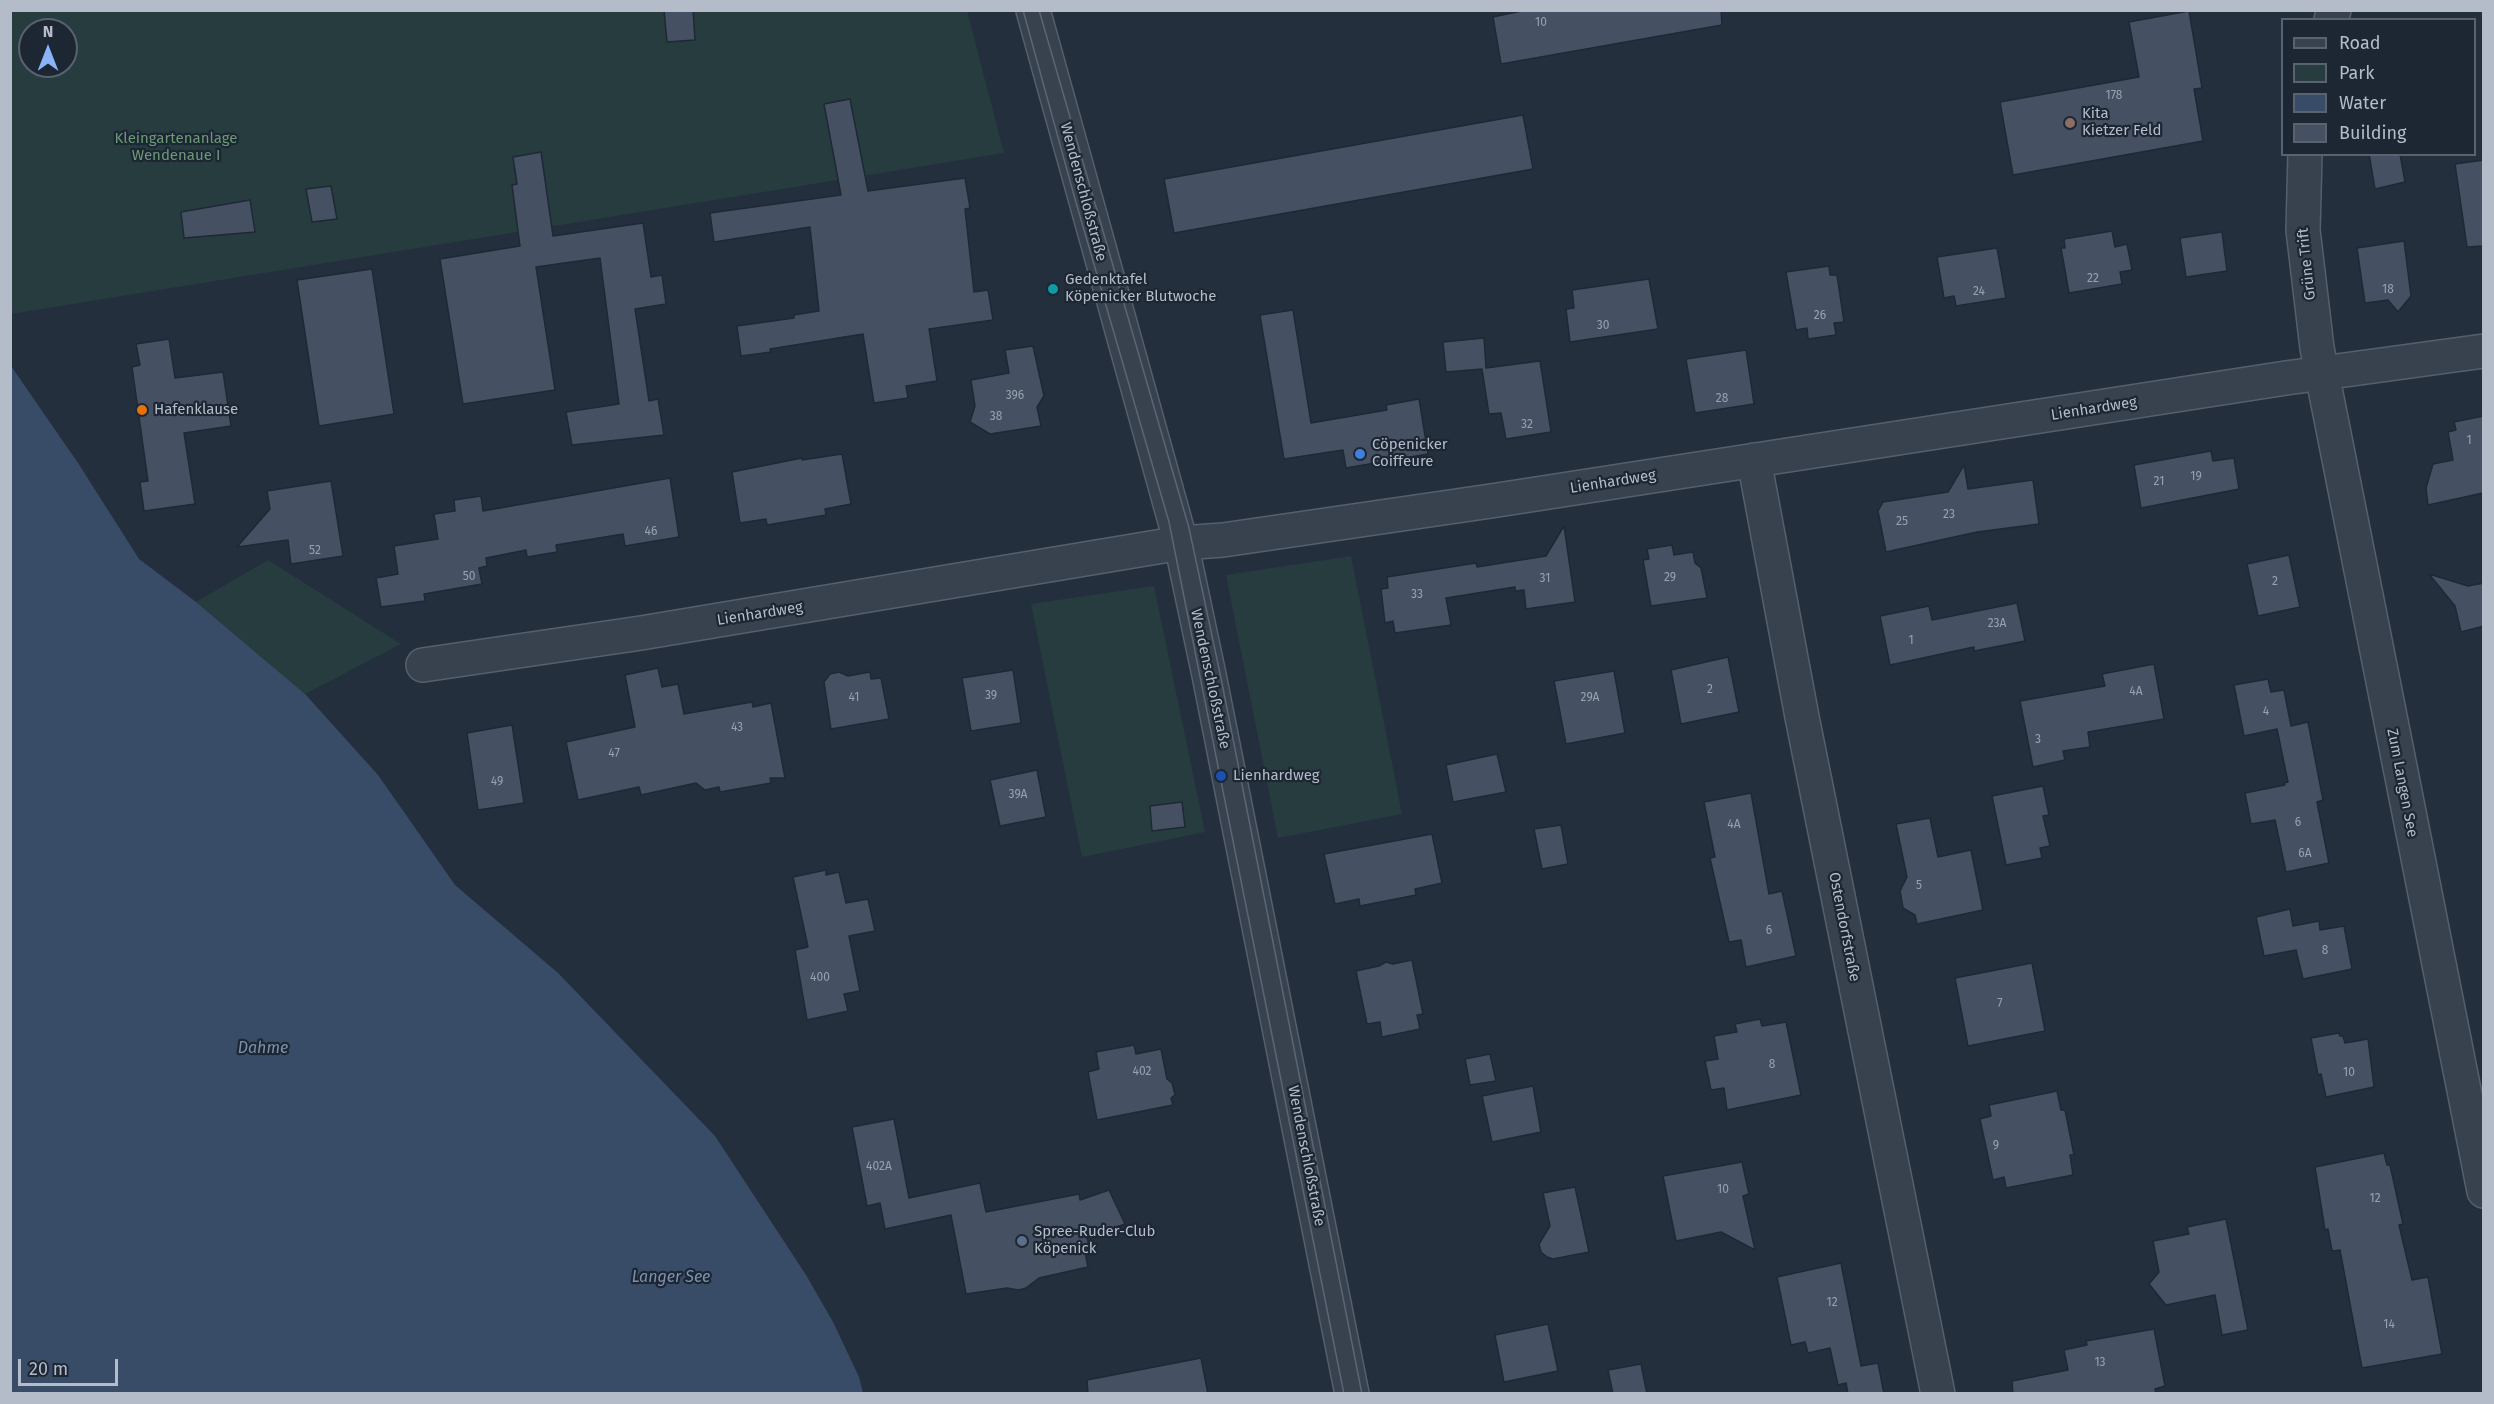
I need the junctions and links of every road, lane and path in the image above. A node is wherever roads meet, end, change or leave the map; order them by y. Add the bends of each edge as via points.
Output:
1 (1034, 11) edge
2 (2305, 156) edge
3 (2484, 351) edge
4 (2321, 374) junction
5 (1754, 460) junction
6 (1181, 543) junction
7 (423, 665) dead end
8 (2484, 1191) edge
9 (1352, 1394) edge
10 (1938, 1394) edge

1 - 6 street, Wendenschloßstraße
2 - 4 street, Grüne Trift via 2303,230
3 - 4 street, Lienhardweg
4 - 5 street, Lienhardweg
4 - 8 street, Zum Langen See
5 - 6 street, Lienhardweg via 1362,520
5 - 10 street, Ostendorfstraße
6 - 7 street, Lienhardweg via 641,633
6 - 9 street, Wendenschloßstraße

